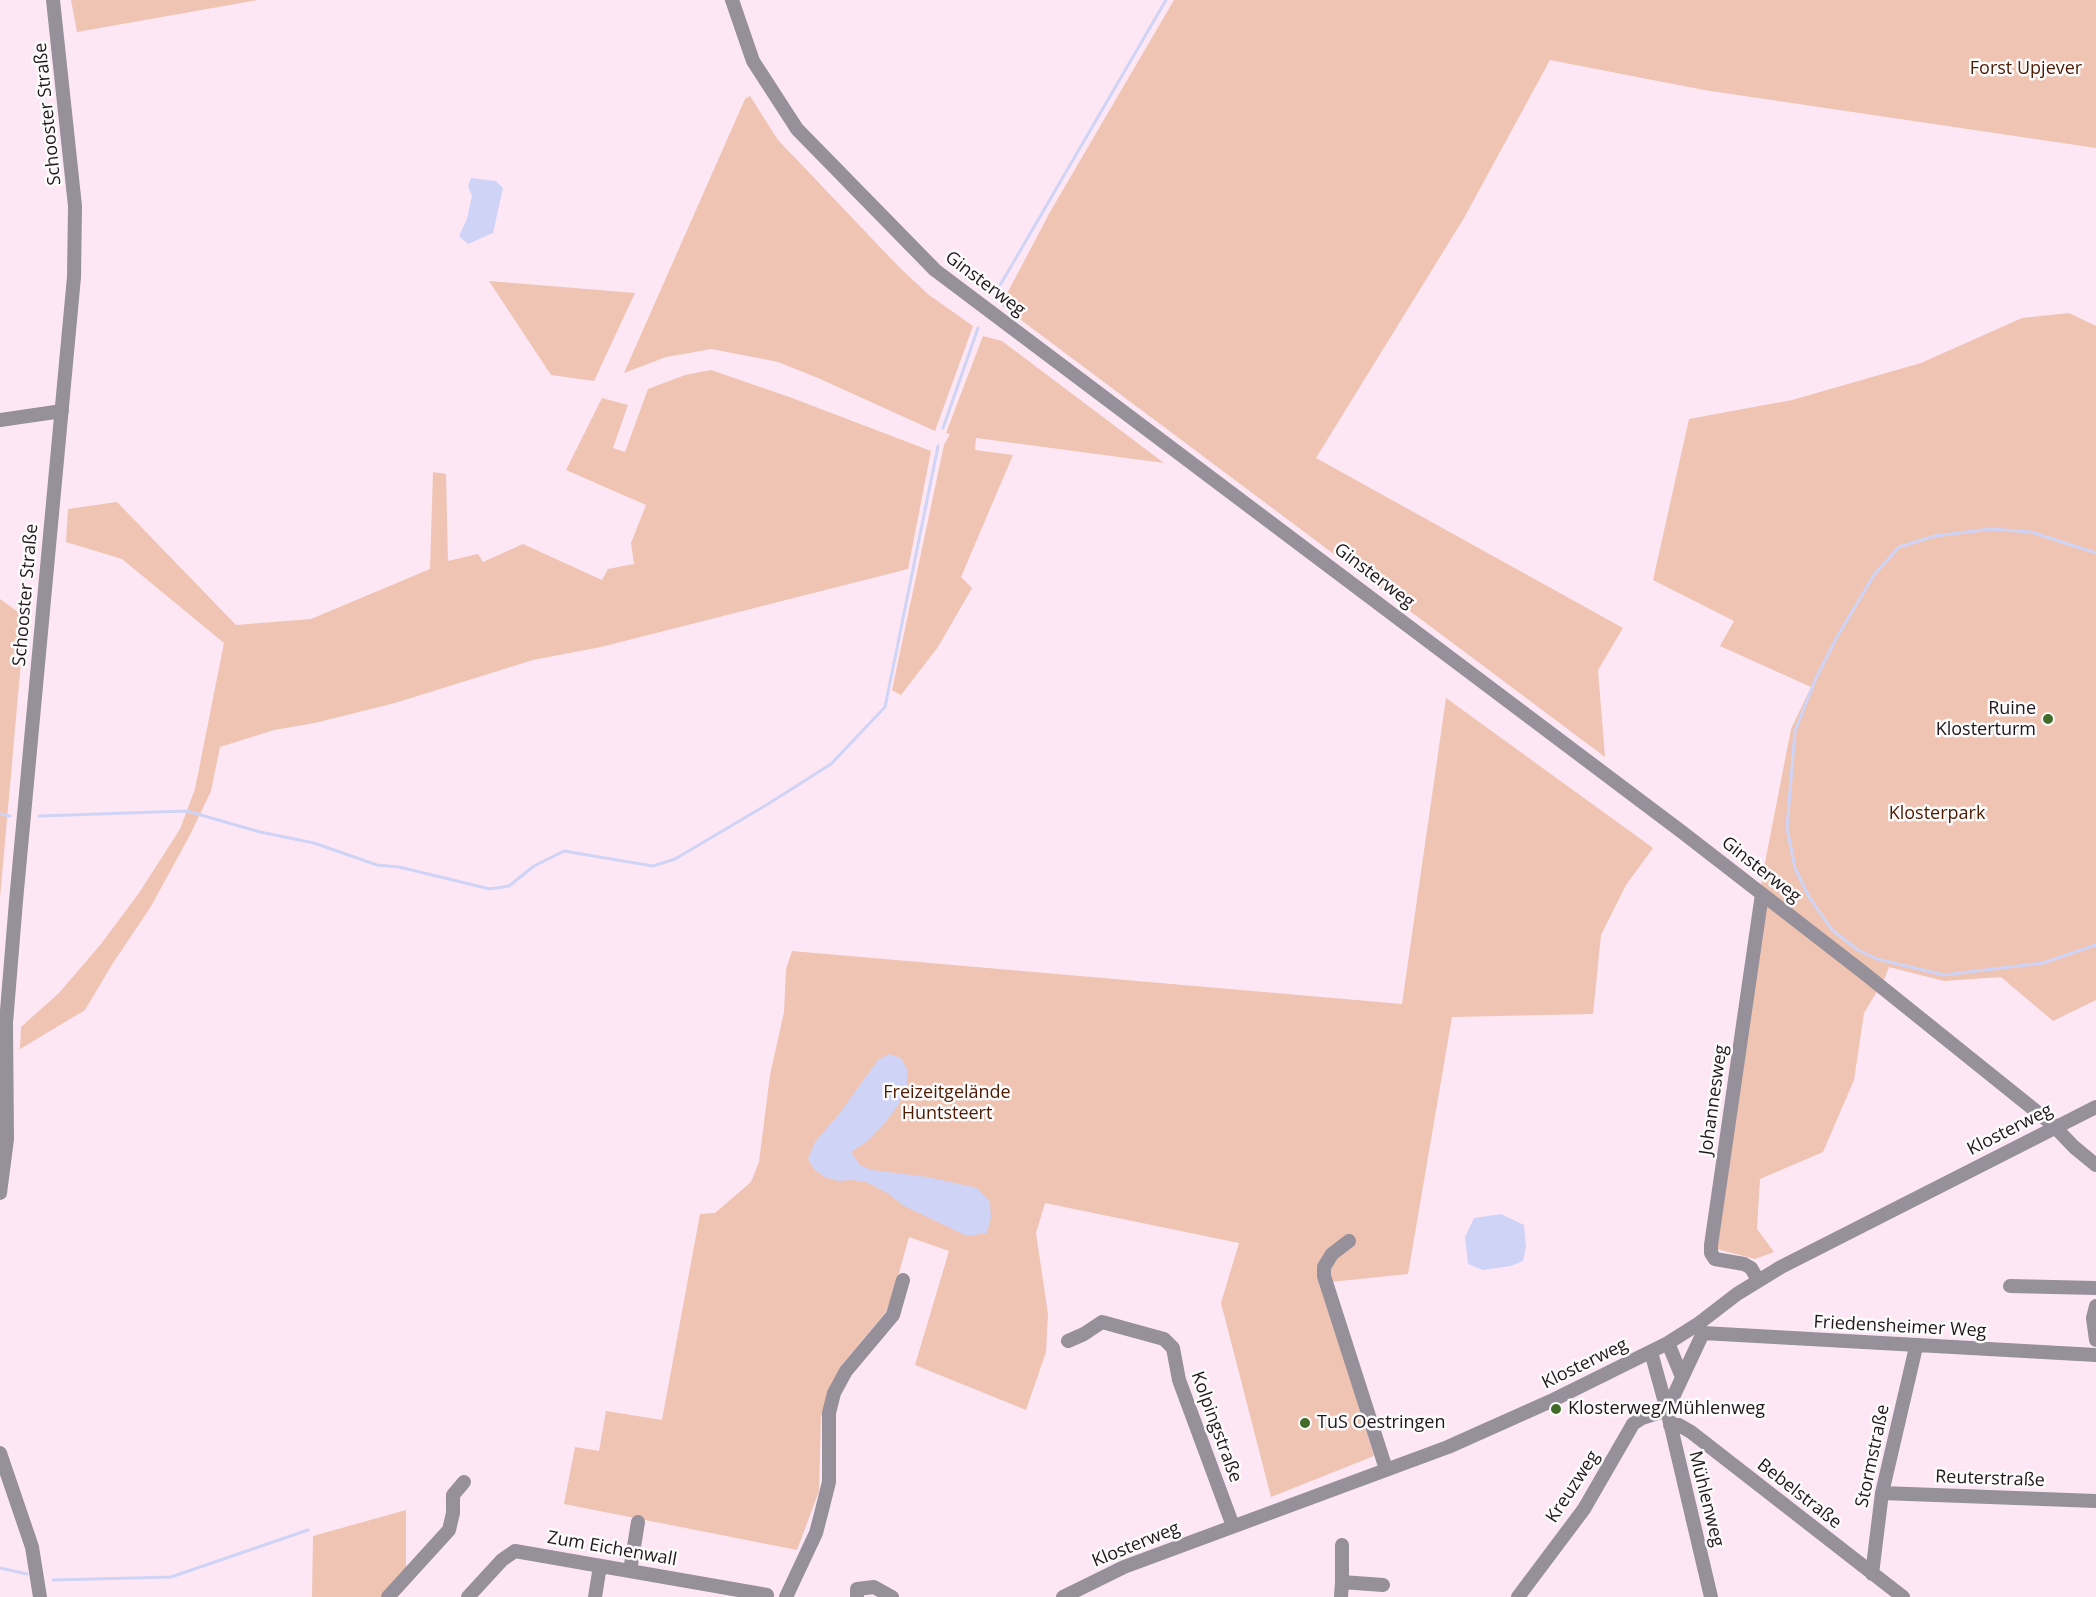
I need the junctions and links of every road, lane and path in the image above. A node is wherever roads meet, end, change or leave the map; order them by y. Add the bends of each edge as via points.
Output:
1 (53, 0) edge
2 (732, 0) edge
3 (62, 411) junction
4 (0, 420) edge
5 (1762, 894) junction
6 (2096, 1107) edge
7 (2056, 1127) junction
8 (2096, 1165) edge
9 (0, 1193) edge
10 (1349, 1242) dead end
11 (903, 1280) dead end
12 (1758, 1280) junction
13 (2010, 1286) dead end
14 (2096, 1288) edge
15 (2096, 1306) edge
16 (1700, 1329) junction
17 (2096, 1340) edge
18 (1068, 1341) dead end
19 (1668, 1343) junction
20 (1916, 1347) junction
21 (1651, 1352) junction
22 (2096, 1355) edge
23 (1682, 1377) junction
24 (1667, 1410) junction
25 (1670, 1425) junction
26 (0, 1453) edge
27 (1386, 1469) junction
28 (464, 1482) dead end
29 (1882, 1493) junction
30 (2096, 1501) edge
31 (638, 1522) dead end
32 (1233, 1526) junction
33 (1342, 1545) dead end
34 (600, 1566) junction
35 (630, 1571) junction
36 (1872, 1574) junction
37 (1342, 1582) junction
38 (1383, 1584) dead end
39 (1078, 1593) edge
40 (767, 1595) dead end
41 (40, 1597) edge
42 (388, 1597) edge
43 (468, 1597) edge
44 (596, 1597) edge
45 (786, 1597) edge
46 (857, 1597) edge
47 (892, 1597) edge
48 (1064, 1597) edge
49 (1341, 1597) edge
50 (1518, 1597) edge
51 (1711, 1597) edge
52 (1903, 1597) edge

1 - 3 street, Schooster Straße via 75,206 74,277
2 - 5 street, Ginsterweg via 753,61 797,129 935,270
3 - 4 street
3 - 9 street, Schooster Straße via 6,1023 7,1139
5 - 7 street, Ginsterweg
5 - 12 street, Johannesweg via 1711,1245 1715,1259 1744,1264
6 - 7 street, Klosterweg
7 - 8 street, Ginsterweg
7 - 12 street, Klosterweg
10 - 27 street via 1332,1254 1324,1267 1324,1276
11 - 45 street via 893,1315 846,1371 834,1394 829,1413 828,1482 822,1510 816,1533
12 - 16 street, Klosterweg
13 - 14 street
15 - 17 street
16 - 19 street, Klosterweg
16 - 20 street, Friedensheimer Weg
16 - 23 street
18 - 32 street, Kolpingstraße via 1102,1322 1164,1340 1173,1348 1179,1380
19 - 21 street, Klosterweg
19 - 23 street
20 - 22 street, Friedensheimer Weg
20 - 29 street, Stormstraße
21 - 24 street, Mühlenweg
21 - 27 street, Klosterweg via 1514,1419
23 - 24 street
24 - 25 street, Mühlenweg
24 - 50 street, Kreuzweg via 1634,1424 1584,1509
25 - 36 street, Bebelstraße via 1691,1432
25 - 51 street, Mühlenweg
26 - 41 street via 32,1547
27 - 32 street, Klosterweg
28 - 42 street via 453,1495 449,1530
29 - 30 street, Reuterstraße
29 - 36 street, Stormstraße
31 - 35 street
32 - 39 street, Klosterweg via 1124,1567
33 - 37 street
34 - 35 street, Zum Eichenwall
34 - 43 street, Zum Eichenwall via 515,1551
34 - 44 street
35 - 40 street, Zum Eichenwall
36 - 52 street, Bebelstraße
37 - 38 street
37 - 49 street
39 - 48 street, Klosterweg
46 - 47 street via 857,1589 874,1587

